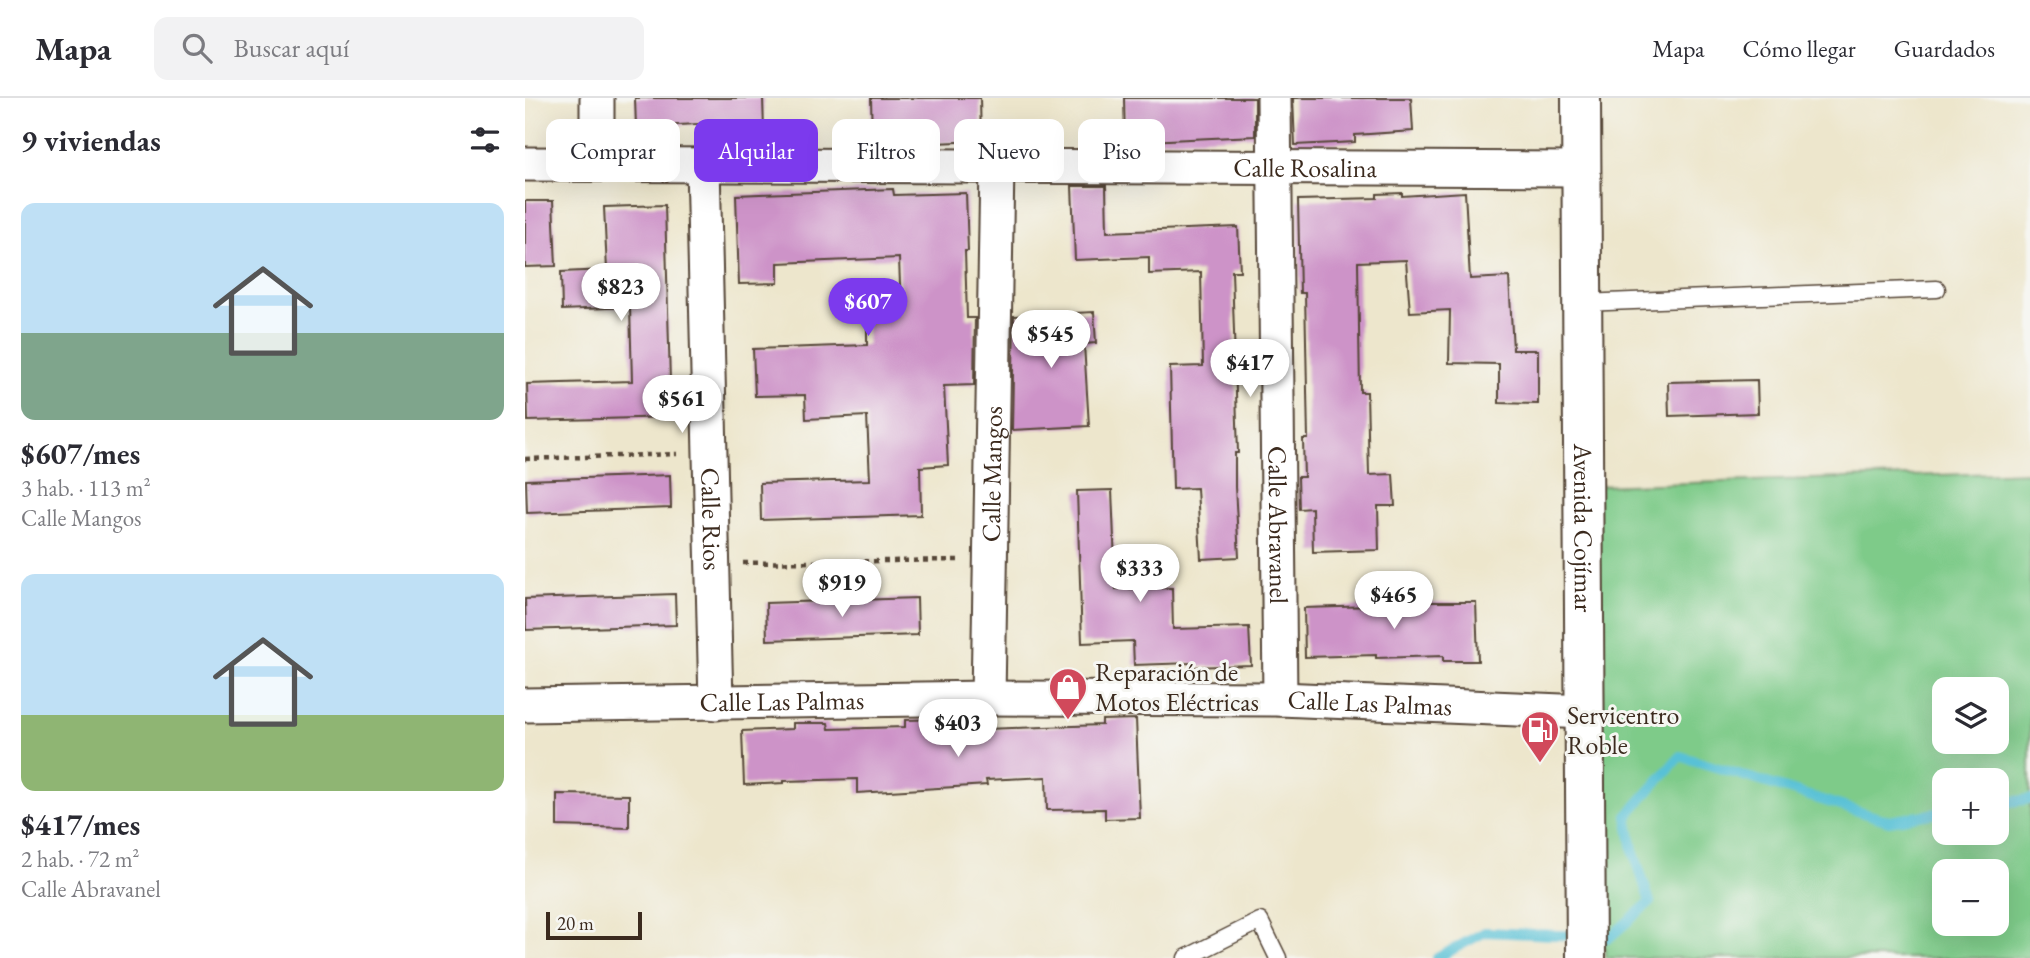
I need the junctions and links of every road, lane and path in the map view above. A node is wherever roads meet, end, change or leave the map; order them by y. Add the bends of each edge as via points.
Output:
1 (597, 98) edge
2 (1274, 98) edge
3 (1581, 98) edge
4 (597, 119) edge
5 (525, 164) edge
6 (546, 164) edge
7 (818, 165) edge
8 (954, 166) edge
9 (1064, 166) edge
10 (1274, 168) junction
11 (1581, 169) junction
12 (703, 182) edge
13 (997, 182) edge
14 (1937, 289) dead end
15 (1582, 303) junction
16 (709, 453) junction
17 (525, 459) edge
18 (991, 559) junction
19 (712, 564) junction
20 (988, 698) junction
21 (1280, 699) junction
22 (716, 703) junction
23 (525, 705) edge
24 (1585, 712) junction
25 (1186, 958) edge
26 (1278, 958) edge
27 (1586, 958) edge

1 - 4 street
2 - 10 street, Calle Abravanel
3 - 11 main road, Avenida Cojímar
5 - 6 street, Calle Rosalina
7 - 8 street, Calle Rosalina
9 - 10 street, Calle Rosalina
10 - 11 street, Calle Rosalina
10 - 21 street, Calle Abravanel
11 - 15 main road, Avenida Cojímar
12 - 16 street, Calle Rios
13 - 18 street, Calle Mangos
14 - 15 lane
15 - 24 main road, Avenida Cojímar
16 - 17 path
16 - 19 street, Calle Rios
18 - 19 path
18 - 20 street, Calle Mangos
19 - 22 street, Calle Rios
20 - 21 street, Calle Las Palmas
20 - 22 street, Calle Las Palmas
21 - 24 street, Calle Las Palmas
22 - 23 street, Calle Las Palmas
24 - 27 main road, Avenida Cojímar
25 - 26 lane via 1260,921

